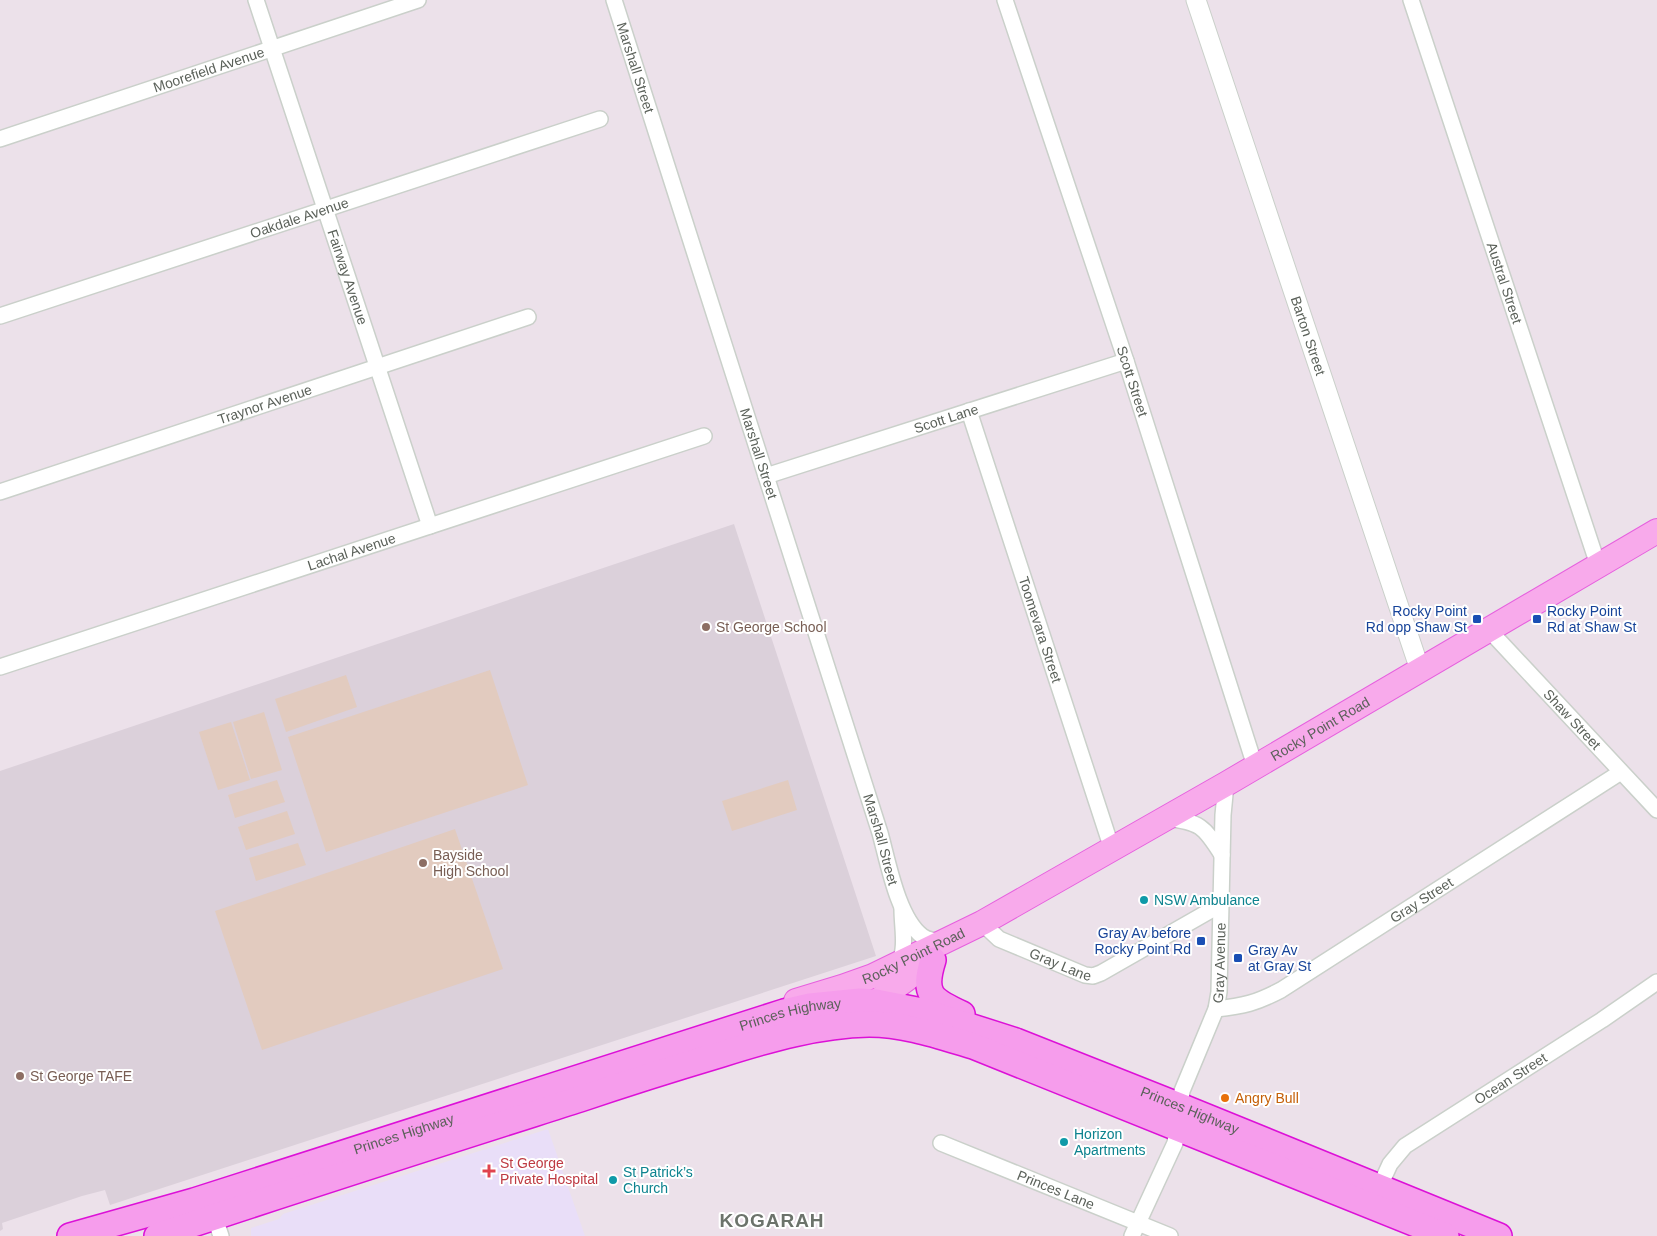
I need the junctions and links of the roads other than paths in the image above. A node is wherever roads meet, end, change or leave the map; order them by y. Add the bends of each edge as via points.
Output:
1 (256, 0) edge
2 (418, 0) edge
3 (614, 0) edge
4 (1005, 0) edge
5 (1196, 0) edge
6 (1411, 0) edge
7 (272, 48) junction
8 (600, 120) dead end
9 (0, 139) edge
10 (325, 210) junction
11 (0, 316) edge
12 (528, 317) dead end
13 (1126, 361) junction
14 (377, 367) junction
15 (969, 411) junction
16 (704, 436) dead end
17 (766, 476) junction
18 (0, 492) edge
19 (430, 526) junction
20 (1657, 530) edge
21 (1598, 565) junction
22 (1489, 630) junction
23 (0, 667) edge
24 (1420, 670) junction
25 (1254, 766) junction
26 (1621, 772) junction
27 (1226, 784) junction
28 (1657, 810) edge
29 (1166, 818) junction
30 (1112, 850) junction
31 (1222, 855) junction
32 (1220, 905) junction
33 (902, 908) junction
34 (982, 924) junction
35 (939, 950) junction
36 (899, 964) junction
37 (1657, 982) edge
38 (876, 1002) junction
39 (1216, 1009) junction
40 (844, 1026) junction
41 (704, 1037) junction
42 (1016, 1041) junction
43 (1179, 1117) junction
44 (941, 1143) dead end
45 (1379, 1188) junction
46 (215, 1216) edge
47 (1135, 1230) edge
48 (70, 1236) edge
49 (157, 1236) edge
50 (1170, 1236) edge
51 (1446, 1236) edge
52 (1498, 1236) edge

1 - 7 street, Fairway Avenue
2 - 7 street, Moorefield Avenue
3 - 17 street, Marshall Street
4 - 13 street, Scott Street
5 - 24 street, Barton Street
6 - 21 street, Austral Street
7 - 9 street, Moorefield Avenue
7 - 10 street, Fairway Avenue
8 - 10 street, Oakdale Avenue
10 - 11 street, Oakdale Avenue
10 - 14 street, Fairway Avenue
12 - 14 street, Traynor Avenue
13 - 15 street, Scott Lane
13 - 25 street, Scott Street
14 - 18 street, Traynor Avenue
14 - 19 street, Fairway Avenue
15 - 17 street, Scott Lane
15 - 30 street, Toomevara Street
16 - 19 street, Lachal Avenue
17 - 33 street, Marshall Street
19 - 23 street, Lachal Avenue
20 - 21 main road, Rocky Point Road
21 - 22 main road, Rocky Point Road
22 - 24 main road, Rocky Point Road
22 - 26 street, Shaw Street
24 - 25 main road, Rocky Point Road
25 - 27 main road, Rocky Point Road
26 - 28 street, Shaw Street
26 - 39 street, Gray Street via 1281,990 1244,1006
27 - 29 main road, Rocky Point Road
27 - 31 street, Gray Avenue
29 - 30 main road, Rocky Point Road
29 - 31 street via 1199,825
30 - 34 main road, Rocky Point Road
31 - 32 street, Gray Avenue
32 - 34 street, Gray Lane via 1093,976 1085,976 999,939
32 - 39 street, Gray Avenue
33 - 35 street, Marshall Street via 922,936 934,940
33 - 36 street, Marshall Street via 904,954
34 - 35 main road, Rocky Point Road
35 - 36 main road, Rocky Point Road
35 - 38 main road, Rocky Point Road
35 - 42 highway via 928,979 937,1001
36 - 41 main road, Rocky Point Road via 842,987 729,1020
37 - 45 street, Ocean Street via 1405,1146 1390,1164
38 - 40 main road, Rocky Point Road
38 - 41 highway, Princes Highway via 810,1006
38 - 42 highway, Princes Highway via 922,1011
39 - 43 street, Gray Avenue via 1182,1091
40 - 43 highway, Princes Highway via 888,1025 932,1034
40 - 46 highway, Princes Highway via 806,1031 705,1059
41 - 46 highway, Princes Highway
42 - 43 highway, Princes Highway
43 - 45 highway, Princes Highway
43 - 47 street via 1175,1143
43 - 51 highway, Princes Highway
44 - 47 street, Princes Lane
45 - 52 highway, Princes Highway
46 - 48 highway, Princes Highway
46 - 49 highway, Princes Highway
47 - 50 street, Princes Lane

